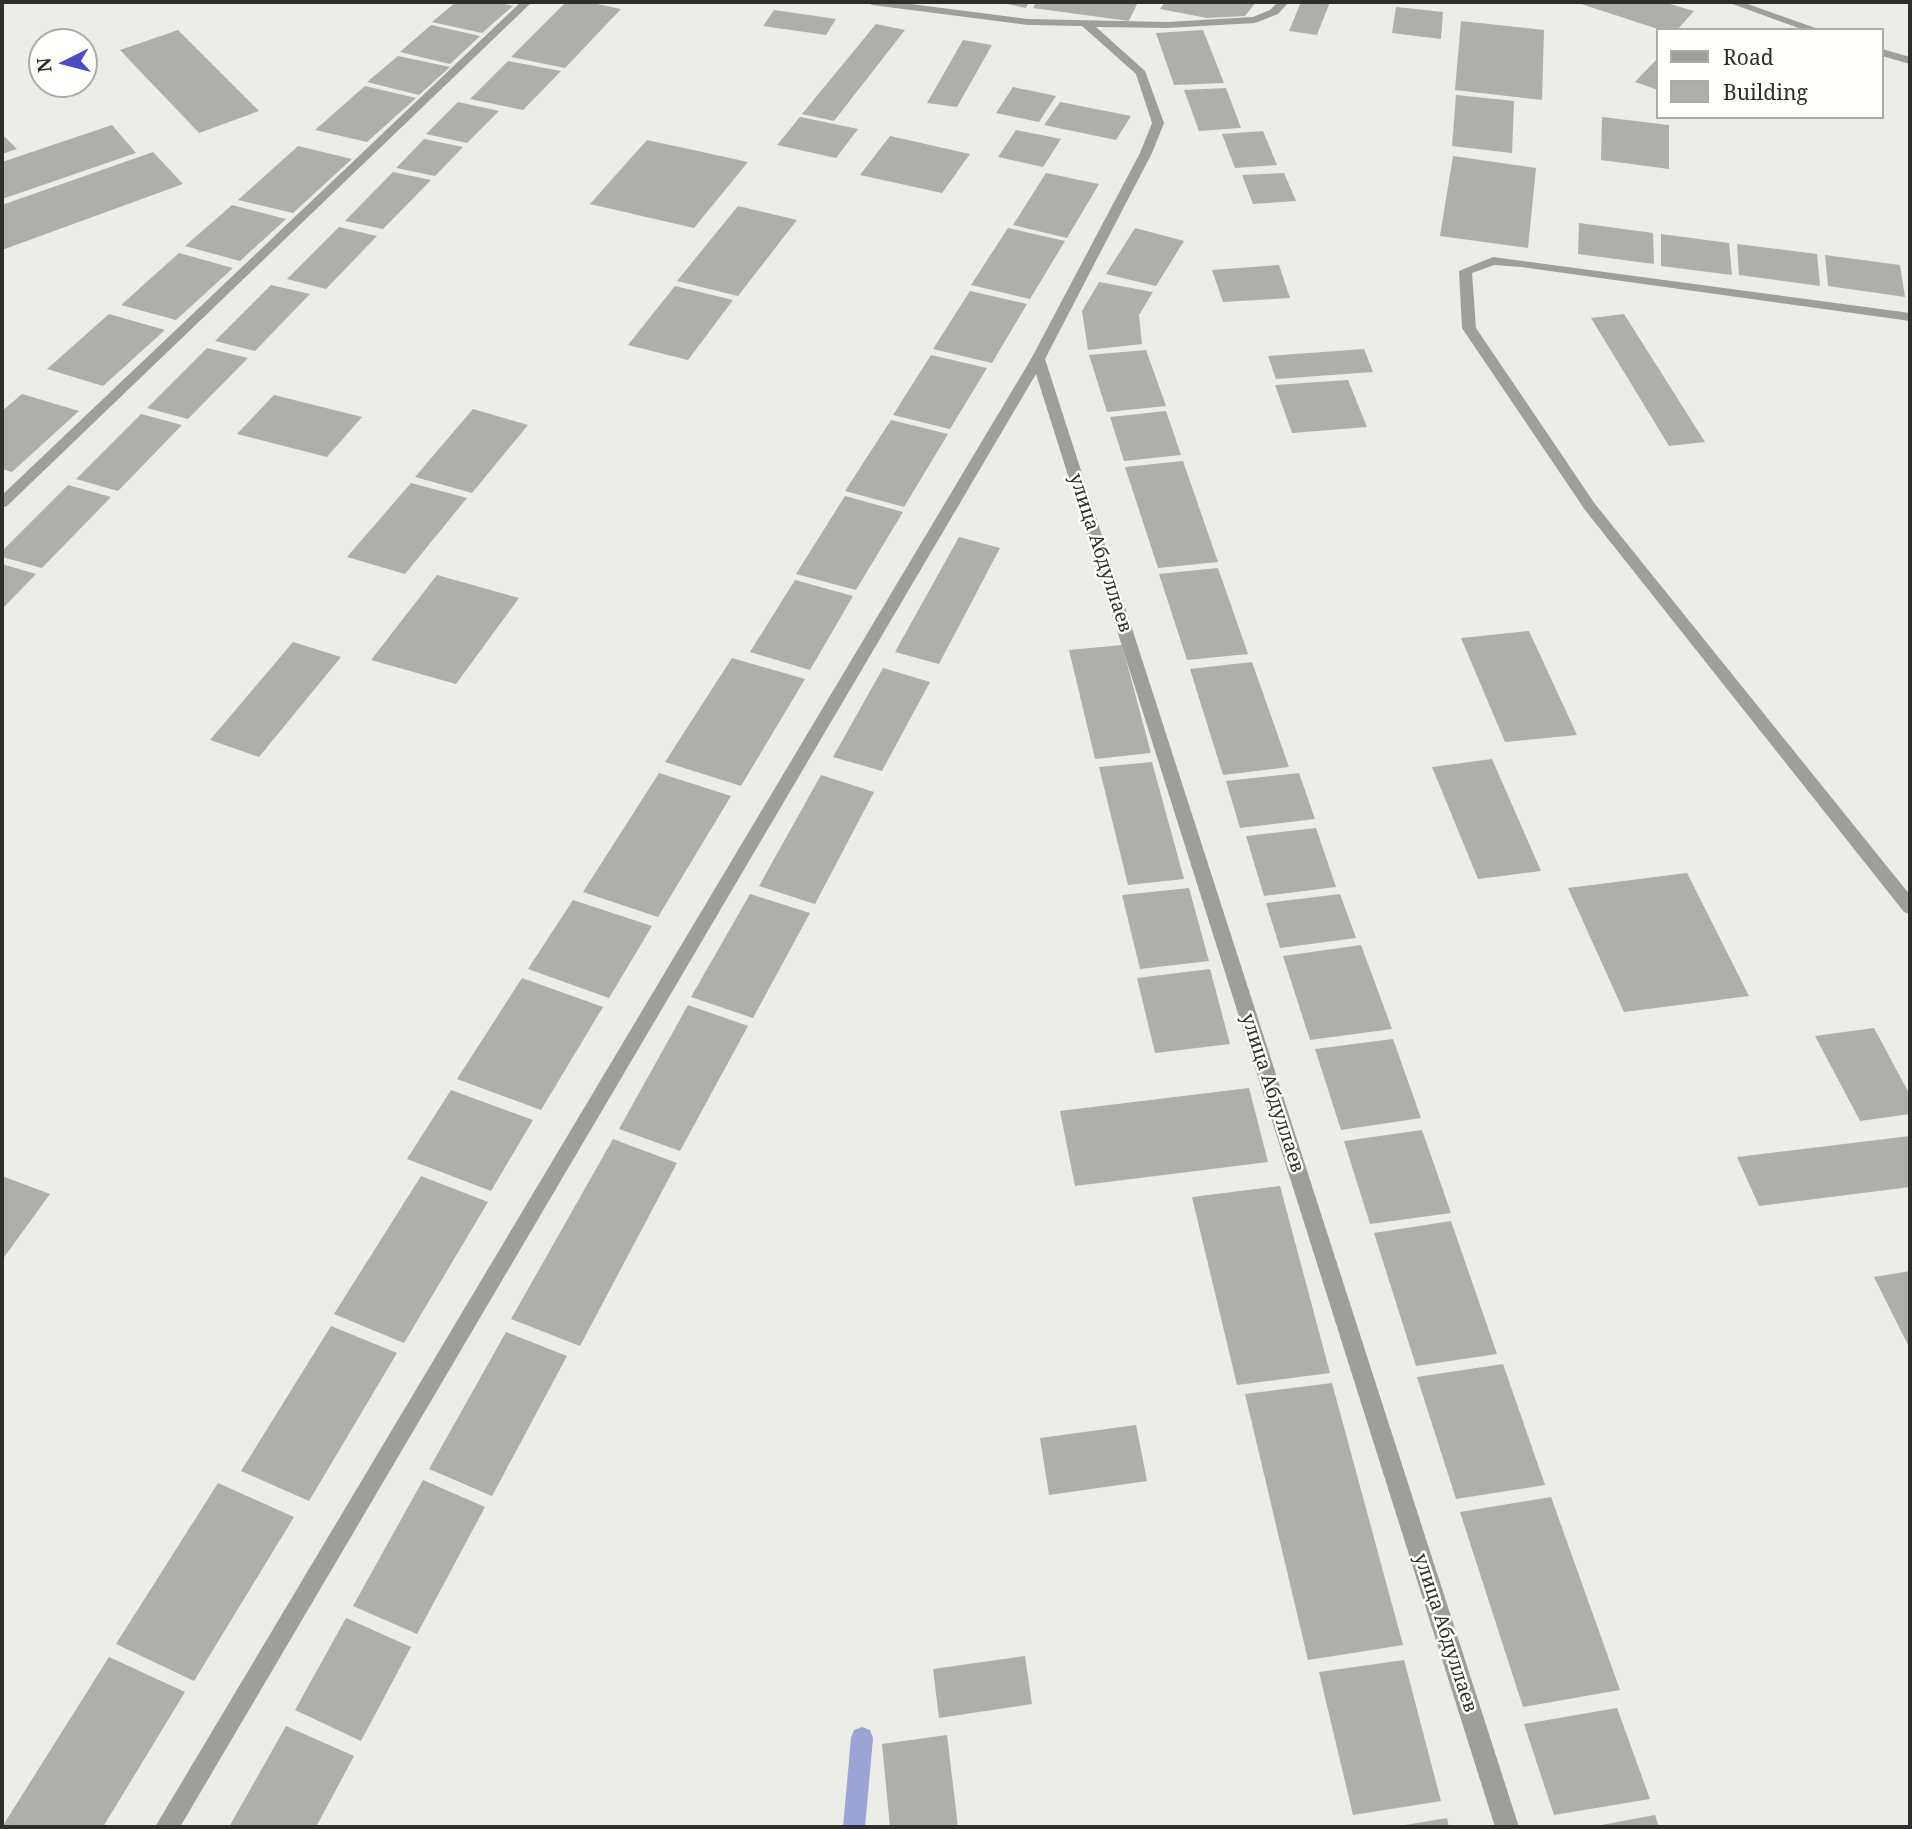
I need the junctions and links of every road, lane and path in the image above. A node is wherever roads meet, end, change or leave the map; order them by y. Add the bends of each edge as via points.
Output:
1 (527, 2) edge
2 (872, 2) edge
3 (1284, 2) edge
4 (1732, 2) edge
5 (1085, 23) junction
6 (1810, 28) edge
7 (1884, 53) edge
8 (1910, 61) edge
9 (1910, 317) edge
10 (1038, 359) junction
11 (2, 503) edge
12 (1910, 907) edge
13 (167, 1827) edge
14 (1507, 1827) edge

1 - 11 street
2 - 5 street via 1028,22
3 - 5 street via 1255,20 1233,23
4 - 6 street
5 - 10 street via 1141,72 1158,123
7 - 8 street
9 - 12 street via 1521,263 1493,261 1465,271 1469,328 1590,507
10 - 13 street
10 - 14 street, улица Абдуллаев

